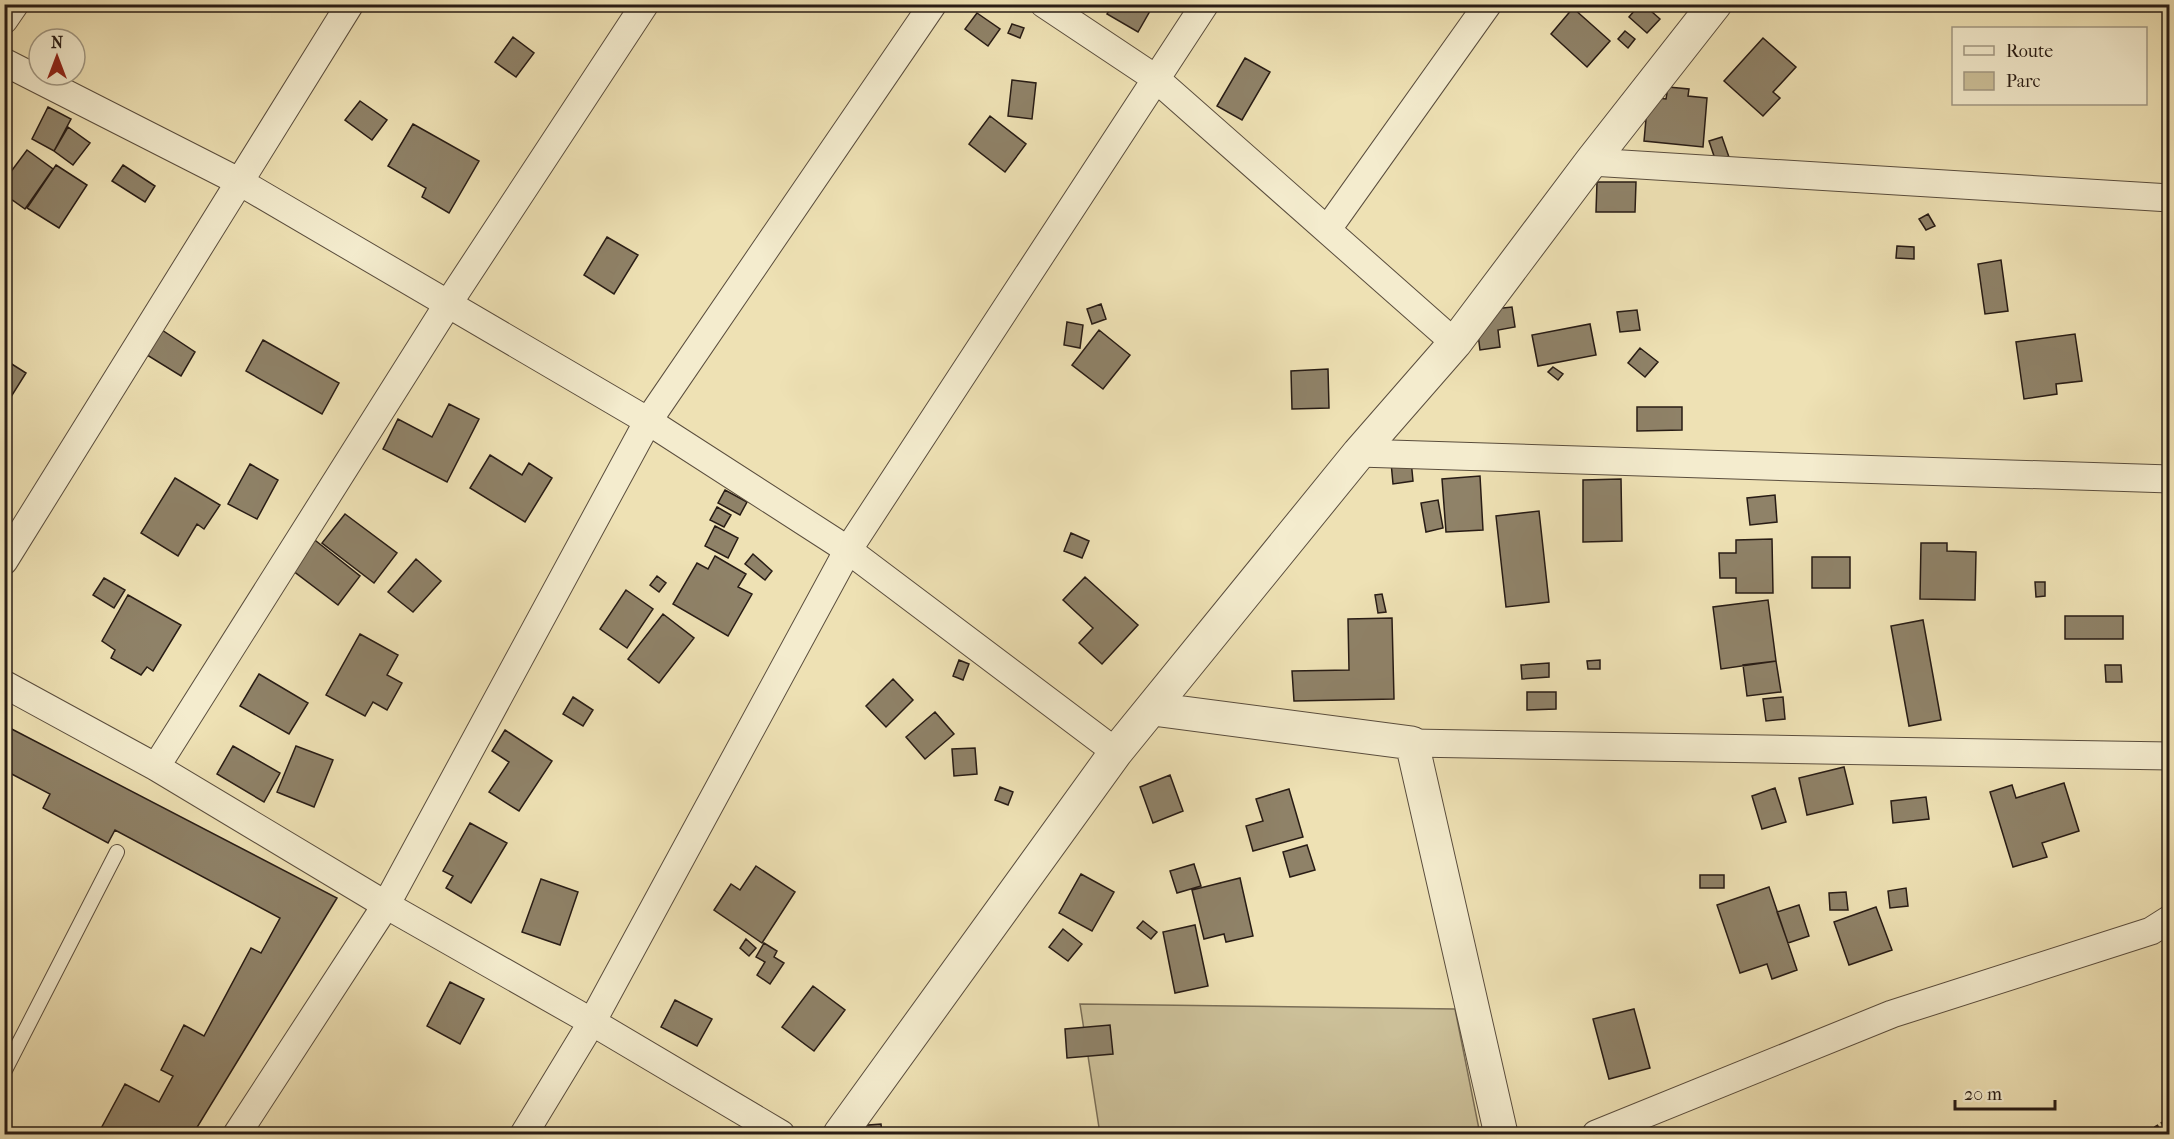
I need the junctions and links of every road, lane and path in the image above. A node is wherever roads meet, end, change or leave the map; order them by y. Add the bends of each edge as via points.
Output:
1 (15, 4) edge
2 (350, 4) edge
3 (645, 4) edge
4 (933, 4) edge
5 (1044, 4) edge
6 (1204, 4) edge
7 (1488, 4) edge
8 (1715, 4) edge
9 (4, 20) edge
10 (4, 62) edge
11 (1155, 78) junction
12 (1591, 162) junction
13 (240, 182) junction
14 (2169, 198) edge
15 (1327, 230) junction
16 (447, 304) junction
17 (1455, 343) junction
18 (648, 421) junction
19 (1359, 453) junction
20 (2169, 479) edge
21 (848, 550) junction
22 (4, 561) edge
23 (4, 684) edge
24 (1153, 709) junction
25 (1412, 743) junction
26 (1116, 752) junction
27 (2169, 756) edge
28 (156, 767) junction
29 (117, 852) dead end
30 (386, 905) junction
31 (2169, 919) edge
32 (592, 1023) junction
33 (4, 1072) edge
34 (2169, 1119) edge
35 (237, 1134) edge
36 (524, 1134) edge
37 (781, 1134) edge
38 (840, 1134) edge
39 (1501, 1134) edge
40 (1596, 1134) edge
41 (2151, 1134) edge

1 - 9 street
2 - 13 street
3 - 16 street
4 - 18 street
5 - 11 street
6 - 11 street
7 - 15 street
8 - 12 street
10 - 13 street
11 - 15 street
11 - 21 street
12 - 14 street
12 - 17 street
13 - 16 street
13 - 22 street
15 - 17 street
16 - 18 street
16 - 28 street
17 - 19 street
18 - 21 street
18 - 30 street
19 - 20 street
19 - 24 street
21 - 26 street
21 - 32 street
23 - 28 street
24 - 25 street
24 - 26 street
25 - 27 street
25 - 39 street
26 - 38 street
28 - 30 street
29 - 33 lane
30 - 32 street
30 - 35 street
31 - 40 street via 2151,931 1892,1014
32 - 36 street
32 - 37 street
34 - 41 path

